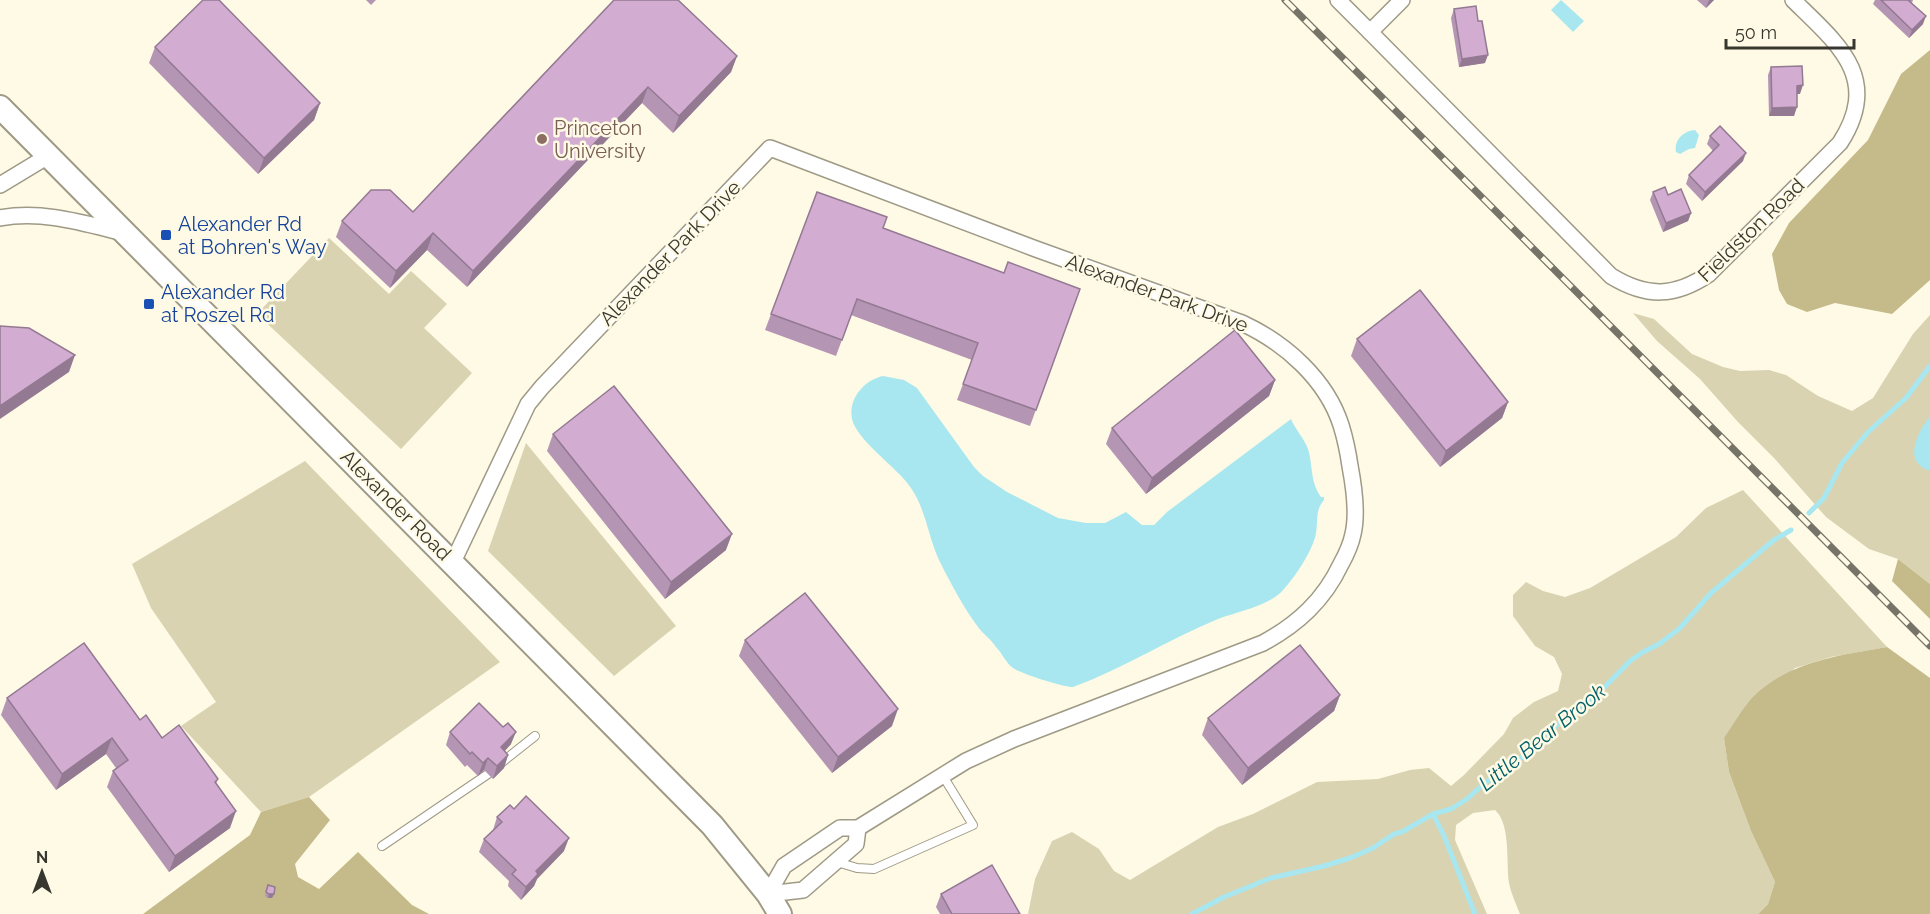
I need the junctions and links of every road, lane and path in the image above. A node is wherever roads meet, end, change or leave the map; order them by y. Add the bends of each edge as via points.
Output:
1 (1338, 0) edge
2 (1402, 0) edge
3 (1793, 0) edge
4 (1370, 32) junction
5 (0, 107) edge
6 (48, 156) junction
7 (0, 185) edge
8 (0, 218) edge
9 (123, 233) junction
10 (453, 562) junction
11 (535, 736) dead end
12 (500, 764) edge
13 (488, 774) edge
14 (943, 776) junction
15 (858, 828) junction
16 (382, 846) dead end
17 (837, 862) junction
18 (768, 894) junction
19 (780, 914) edge

1 - 4 street, Fieldston Road
2 - 4 street
3 - 4 street, Fieldston Road via 1835,41 1854,73 1857,93 1849,129 1709,274 1676,291 1644,291 1611,276
5 - 6 street, Alexander Road
6 - 7 street
6 - 9 street, Alexander Road
8 - 9 street via 41,215
9 - 10 street, Alexander Road
10 - 14 street, Alexander Park Drive via 528,404 770,148 1242,323 1283,347 1330,401 1341,425 1353,481 1353,534 1334,580 1318,601 1288,628 1263,643 1014,739
10 - 18 street, Alexander Road via 712,825
11 - 12 lane
13 - 16 lane
14 - 15 street, Alexander Park Drive
14 - 17 lane via 973,825 873,869
15 - 17 street via 856,844
15 - 18 street, Alexander Park Drive via 840,828 784,866
17 - 18 street via 803,890
18 - 19 street, Alexander Road

